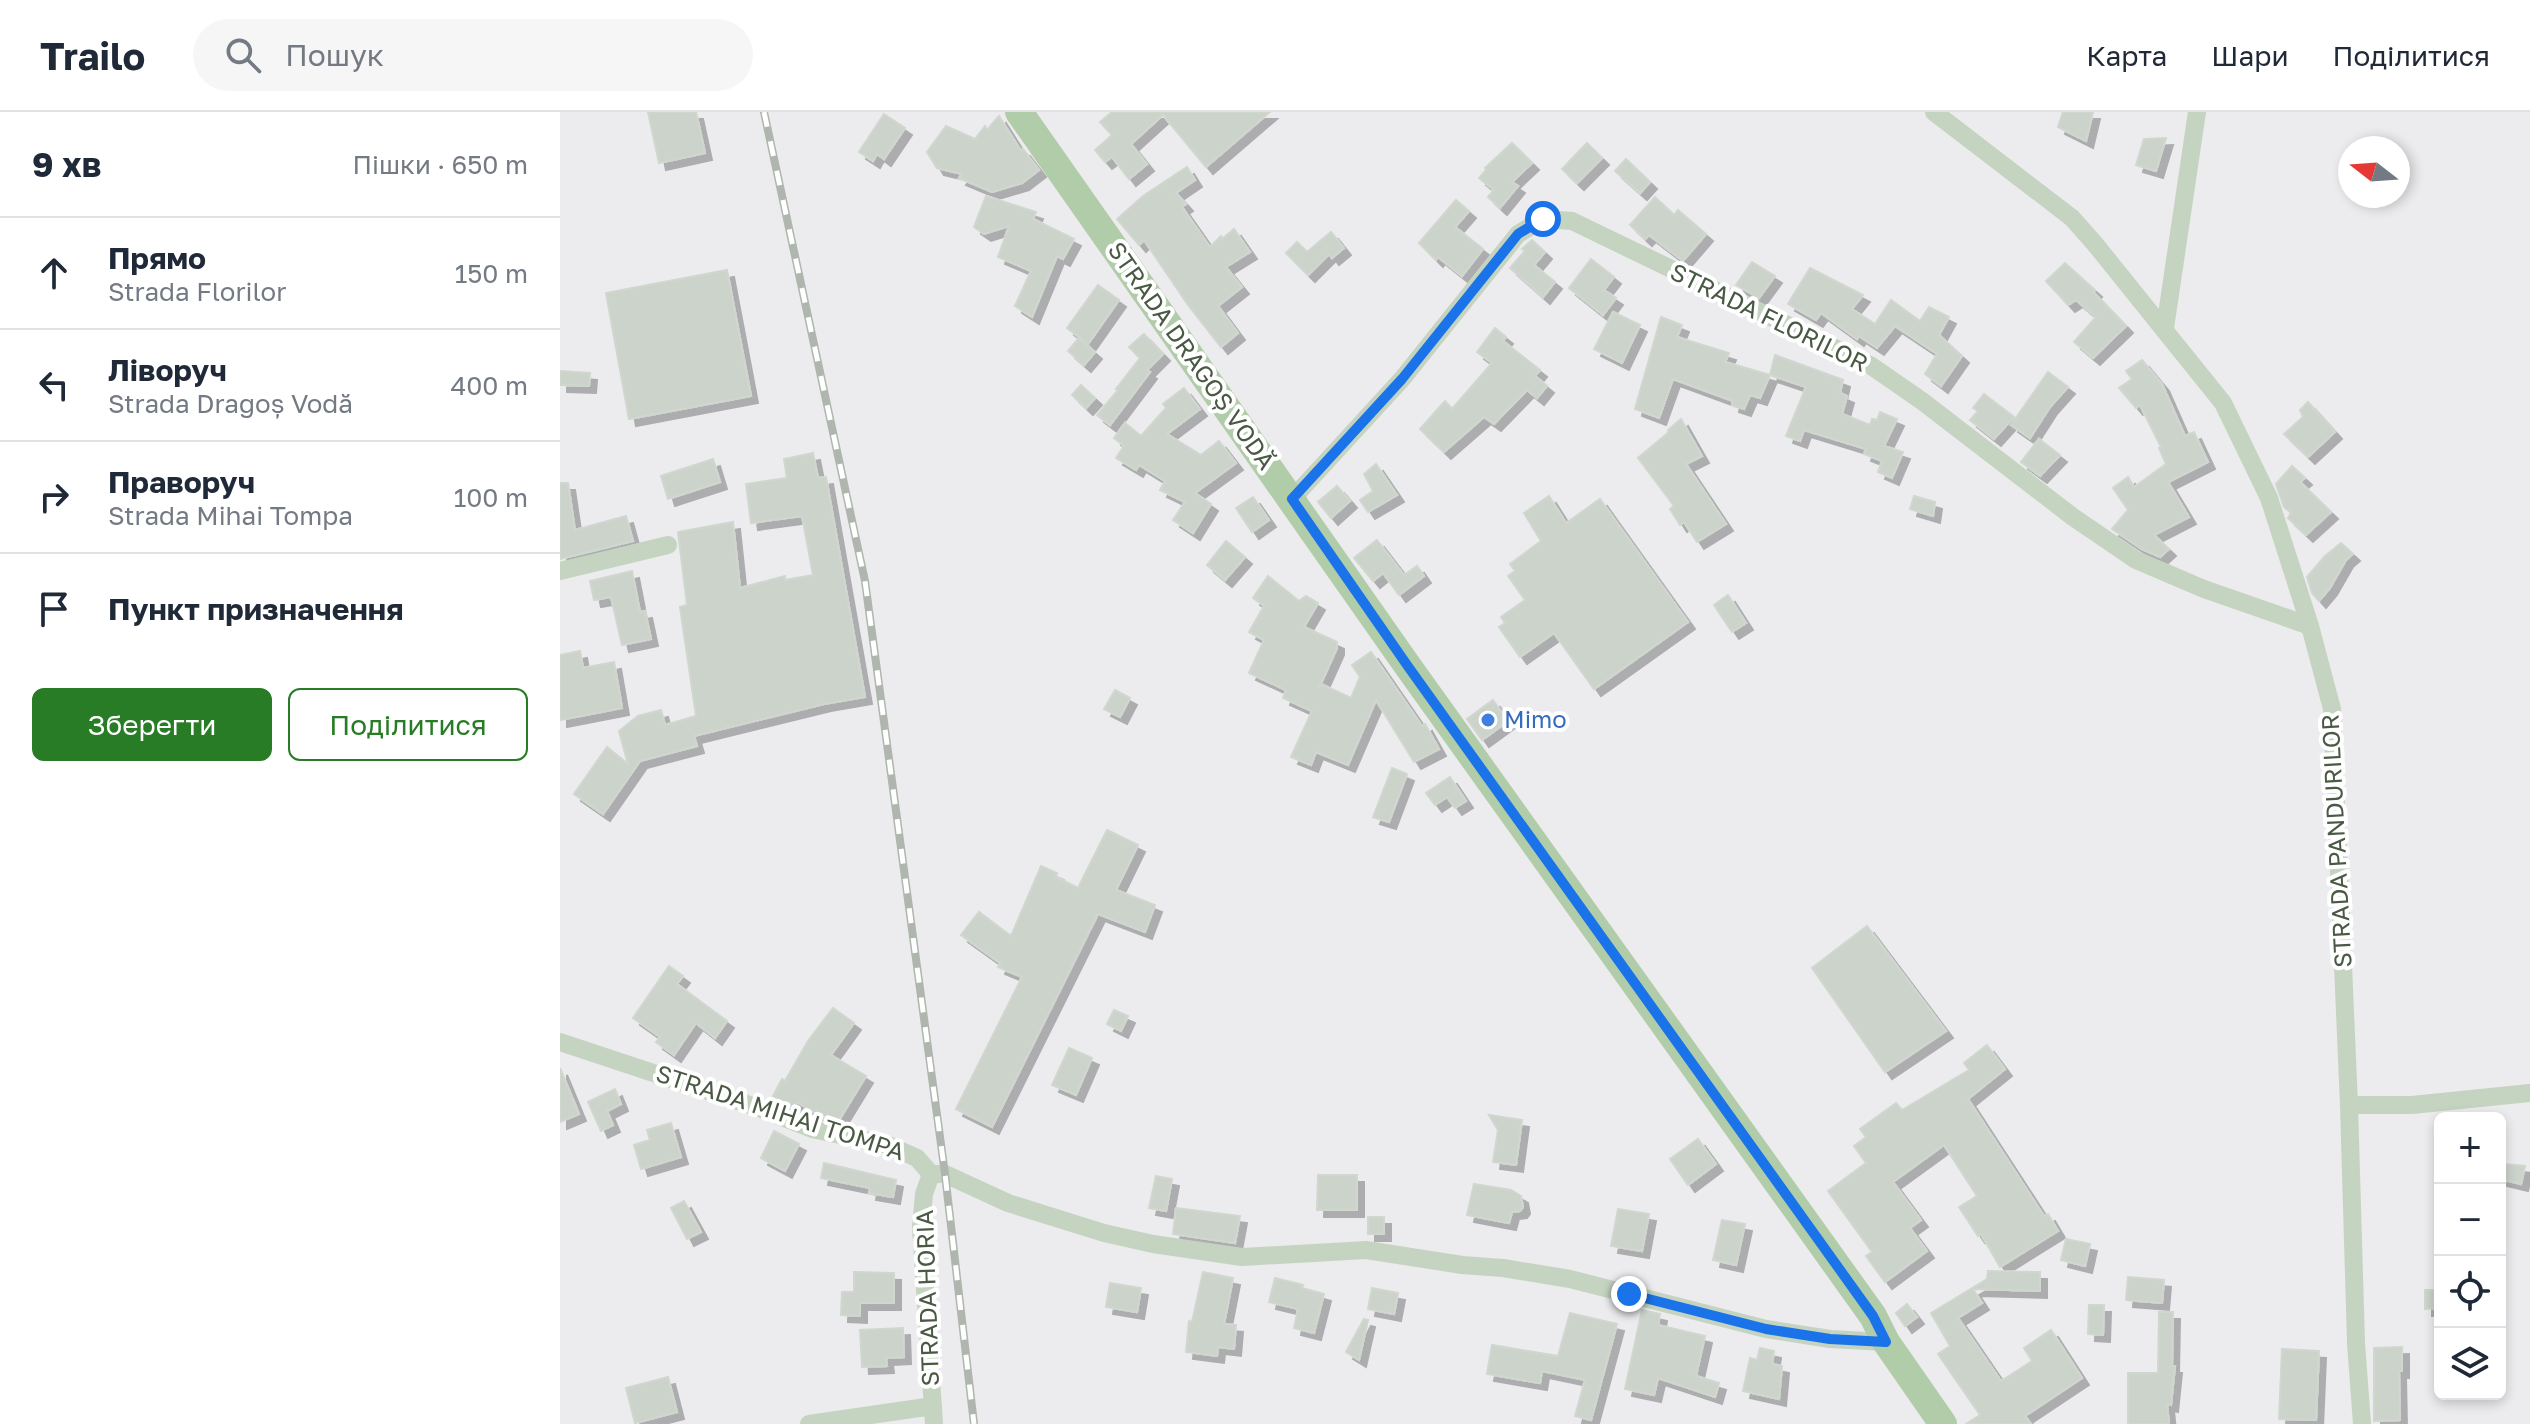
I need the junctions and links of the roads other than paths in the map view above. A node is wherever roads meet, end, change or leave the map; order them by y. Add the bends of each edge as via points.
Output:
1 (1019, 112) edge
2 (1934, 112) edge
3 (2197, 112) edge
4 (2165, 328) junction
5 (1292, 499) junction
6 (668, 545) dead end
7 (560, 571) edge
8 (2310, 626) junction
9 (560, 1042) edge
10 (2530, 1093) edge
11 (2349, 1105) junction
12 (931, 1174) junction
13 (1886, 1342) junction
14 (933, 1415) edge
15 (809, 1424) edge
16 (1943, 1424) edge
17 (2362, 1424) edge

1 - 5 main road, STRADA DRAGOȘ VODĂ
2 - 4 street, STRADA PANDURILOR via 2072,218
3 - 4 street
4 - 8 street, STRADA PANDURILOR via 2223,403 2243,444 2269,498
5 - 8 street, STRADA FLORILOR via 1402,379 1518,234 1543,219 1572,221 1870,365 2136,560
5 - 13 main road, STRADA DRAGOȘ VODĂ via 1873,1316
6 - 7 street
8 - 11 street, STRADA PANDURILOR via 2332,709
9 - 12 street, STRADA MIHAI TOMPA via 812,1129 888,1145 917,1158
10 - 11 street via 2412,1105
11 - 17 street, STRADA PANDURILOR
12 - 13 street, STRADA MIHAI TOMPA via 945,1174 1008,1203 1153,1244 1242,1257 1366,1250 1503,1268 1570,1279 1766,1329
12 - 14 street, STRADA HORIA via 921,1228
13 - 16 main road, STRADA DRAGOȘ VODĂ
14 - 15 street

